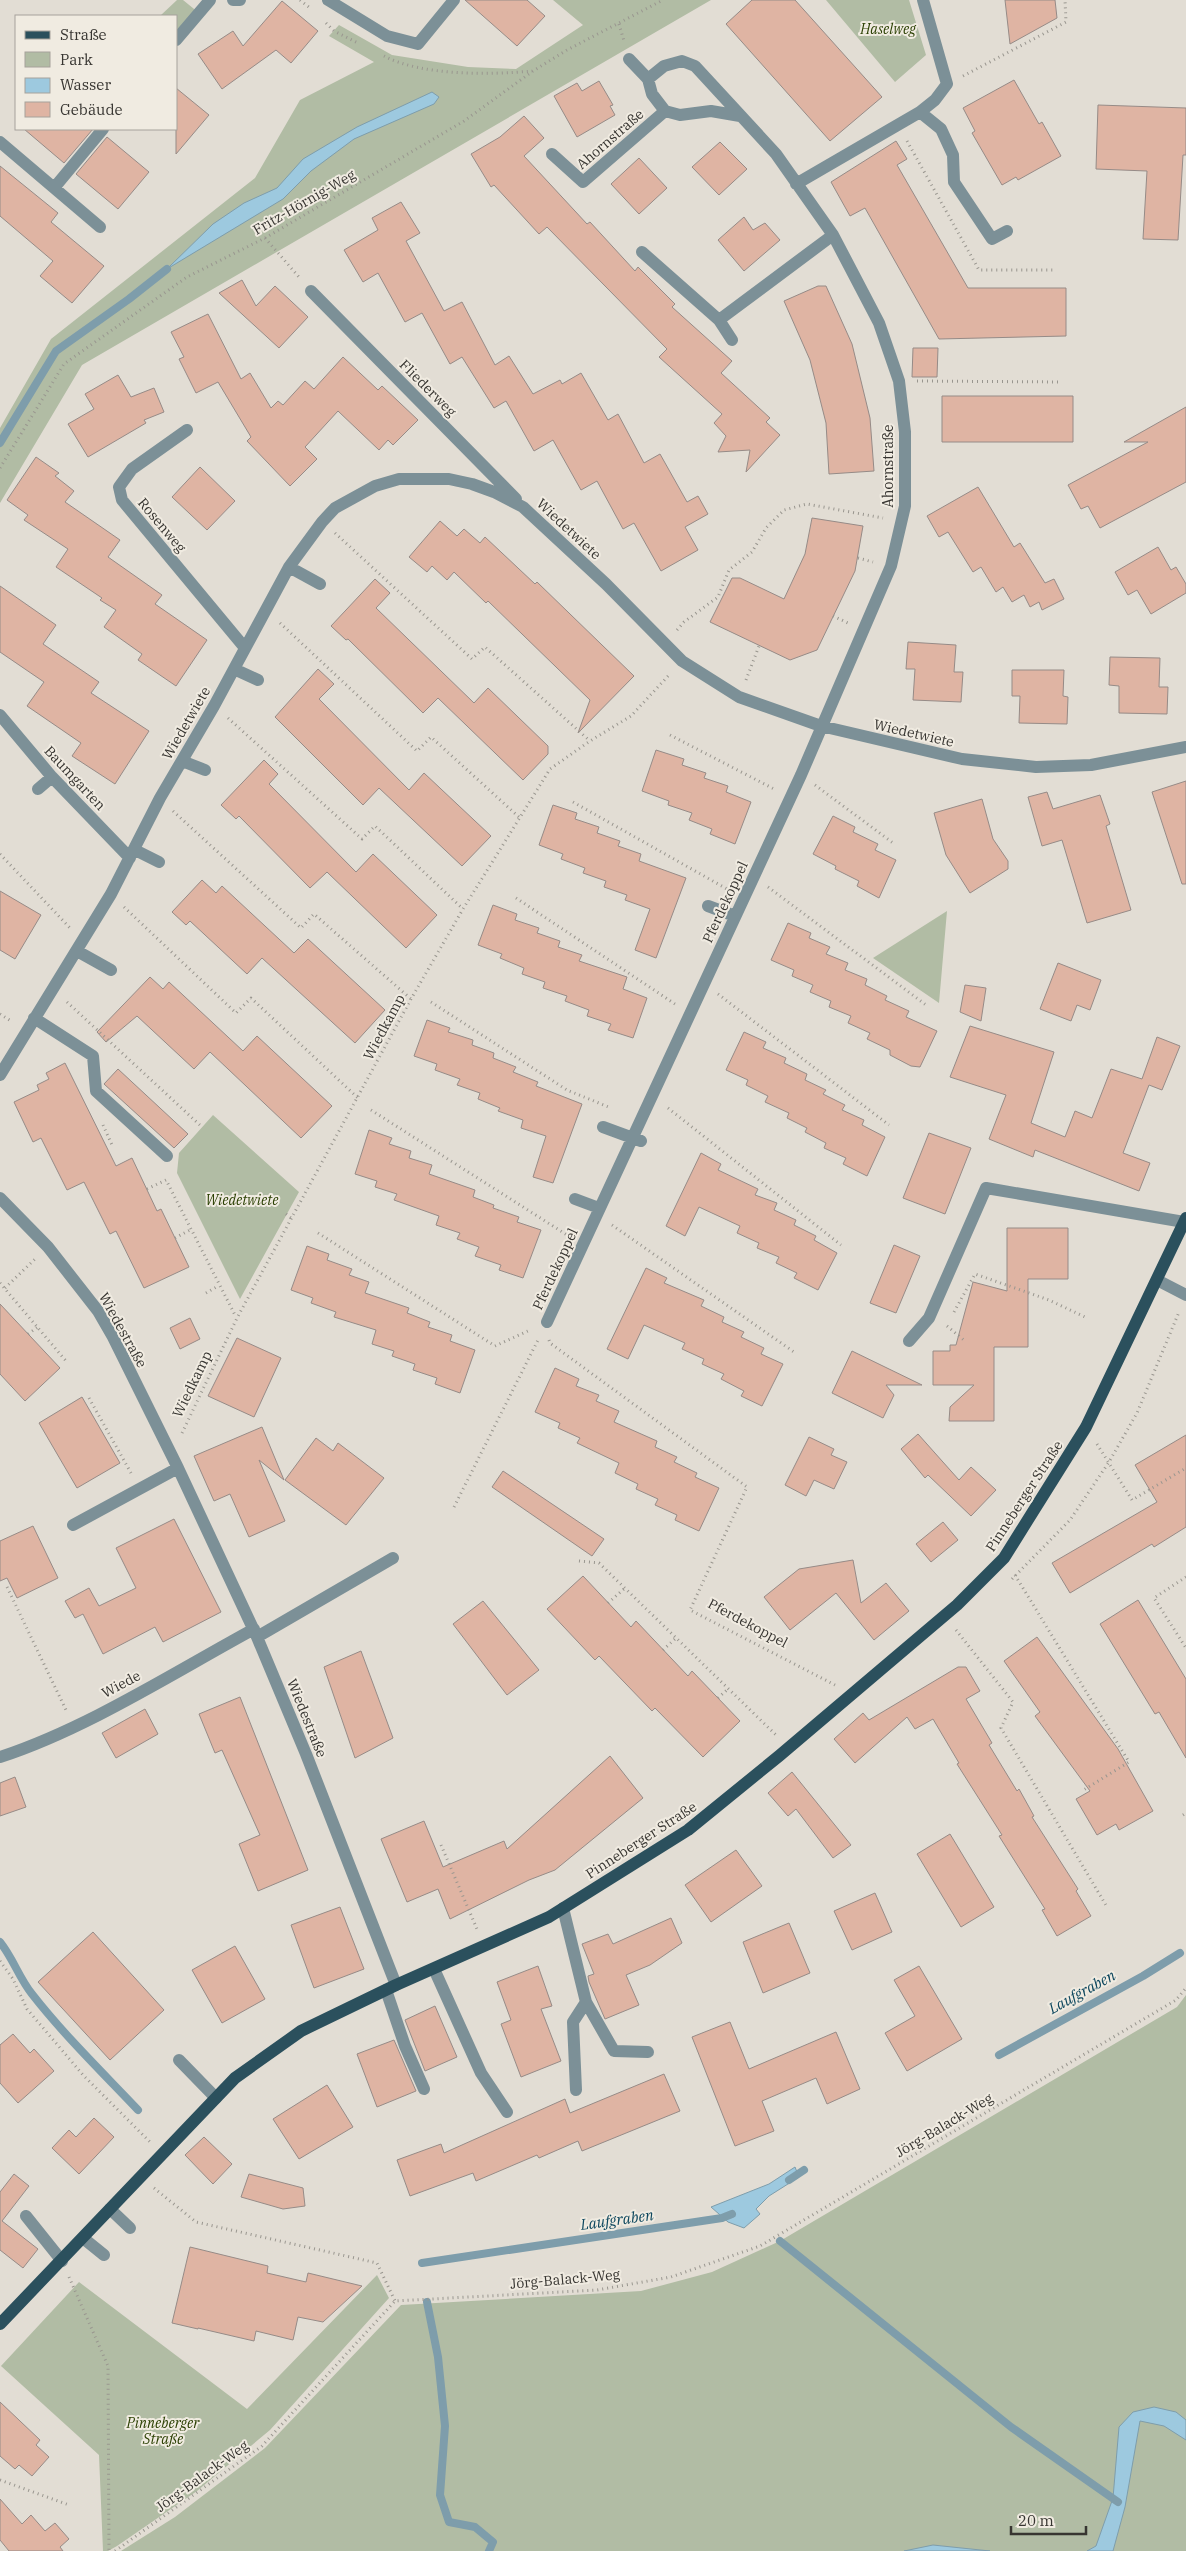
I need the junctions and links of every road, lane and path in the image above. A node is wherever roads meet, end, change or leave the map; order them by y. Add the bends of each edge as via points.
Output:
1 (210, 0) edge
2 (233, 0) edge
3 (240, 0) edge
4 (328, 0) edge
5 (454, 0) edge
6 (662, 0) edge
7 (923, 0) edge
8 (1065, 0) edge
9 (178, 38) edge
10 (629, 59) dead end
11 (648, 79) junction
12 (947, 84) junction
13 (665, 111) junction
14 (920, 112) junction
15 (740, 116) junction
16 (102, 130) edge
17 (0, 142) edge
18 (552, 154) dead end
19 (796, 184) junction
20 (54, 188) junction
21 (100, 227) dead end
22 (1008, 231) dead end
23 (833, 235) junction
24 (265, 238) junction
25 (642, 252) dead end
26 (311, 291) joint
27 (719, 320) junction
28 (732, 340) dead end
29 (899, 381) junction
30 (1062, 382) dead end
31 (187, 430) dead end
32 (0, 468) edge
33 (523, 507) junction
34 (901, 521) junction
35 (322, 522) junction
36 (289, 567) junction
37 (320, 584) dead end
38 (266, 610) junction
39 (664, 645) junction
40 (759, 646) dead end
41 (246, 648) junction
42 (682, 661) junction
43 (234, 669) junction
44 (258, 680) dead end
45 (739, 697) junction
46 (214, 706) junction
47 (0, 715) edge
48 (821, 726) junction
49 (670, 735) dead end
50 (590, 741) junction
51 (1186, 747) edge
52 (182, 761) junction
53 (205, 770) dead end
54 (801, 775) junction
55 (52, 777) junction
56 (38, 789) dead end
57 (160, 798) junction
58 (790, 798) junction
59 (573, 802) dead end
60 (520, 818) junction
61 (893, 843) dead end
62 (0, 854) edge
63 (133, 854) junction
64 (159, 862) dead end
65 (753, 877) junction
66 (111, 894) junction
67 (516, 898) dead end
68 (743, 898) junction
69 (708, 906) dead end
70 (463, 909) junction
71 (735, 916) junction
72 (79, 946) junction
73 (110, 970) dead end
74 (704, 983) junction
75 (52, 988) junction
76 (411, 999) junction
77 (431, 1002) dead end
78 (926, 1005) dead end
79 (690, 1014) junction
80 (34, 1018) junction
81 (0, 1075) edge
82 (651, 1095) junction
83 (358, 1098) junction
84 (371, 1110) dead end
85 (639, 1119) junction
86 (889, 1125) dead end
87 (202, 1127) dead end
88 (603, 1127) dead end
89 (636, 1139) junction
90 (167, 1156) dead end
91 (146, 1189) dead end
92 (0, 1198) edge
93 (575, 1199) dead end
94 (598, 1212) junction
95 (286, 1214) dead end
96 (291, 1218) junction
97 (1185, 1220) edge
98 (190, 1230) junction
99 (318, 1233) dead end
100 (175, 1238) dead end
101 (582, 1245) junction
102 (841, 1245) dead end
103 (48, 1247) junction
104 (1158, 1280) junction
105 (0, 1283) edge
106 (218, 1286) junction
107 (5, 1288) junction
108 (206, 1293) dead end
109 (1184, 1300) edge
110 (952, 1317) dead end
111 (236, 1318) junction
112 (929, 1318) junction
113 (1087, 1318) dead end
114 (547, 1322) junction
115 (38, 1327) junction
116 (28, 1334) dead end
117 (909, 1341) dead end
118 (965, 1341) dead end
119 (794, 1352) dead end
120 (66, 1360) dead end
121 (90, 1398) dead end
122 (1086, 1427) junction
123 (171, 1455) junction
124 (1109, 1462) junction
125 (178, 1468) junction
126 (1186, 1468) edge
127 (140, 1488) junction
128 (454, 1507) dead end
129 (1070, 1520) dead end
130 (73, 1525) dead end
131 (393, 1558) dead end
132 (1004, 1558) junction
133 (580, 1561) dead end
134 (1186, 1577) edge
135 (7, 1587) dead end
136 (625, 1588) junction
137 (608, 1603) dead end
138 (944, 1616) junction
139 (256, 1633) junction
140 (676, 1638) junction
141 (1186, 1648) edge
142 (663, 1650) dead end
143 (728, 1689) junction
144 (852, 1694) junction
145 (718, 1698) dead end
146 (74, 1727) junction
147 (789, 1748) junction
148 (0, 1757) edge
149 (1082, 1791) dead end
150 (441, 1845) dead end
151 (1107, 1907) dead end
152 (563, 1908) junction
153 (484, 1946) junction
154 (0, 1961) edge
155 (434, 1969) junction
156 (391, 1988) junction
157 (1186, 1988) edge
158 (586, 2002) junction
159 (648, 2052) dead end
160 (179, 2060) dead end
161 (424, 2089) dead end
162 (576, 2090) dead end
163 (216, 2098) junction
164 (507, 2112) dead end
165 (161, 2153) junction
166 (140, 2176) junction
167 (110, 2210) junction
168 (26, 2216) dead end
169 (130, 2228) dead end
170 (83, 2238) junction
171 (104, 2255) dead end
172 (62, 2261) junction
173 (395, 2301) junction
174 (0, 2324) edge
175 (0, 2480) edge
176 (69, 2504) dead end
177 (109, 2551) edge
178 (115, 2551) edge

1 - 9 street
2 - 3 street
4 - 5 street via 387,36 418,44
6 - 24 path, Fritz-Hörnig-Weg via 567,50 464,121
7 - 12 street
8 - 12 path via 1066,22
10 - 11 street, Ahornstraße
11 - 13 street, Ahornstraße via 652,94
11 - 15 street, Ahornstraße via 664,66 682,61 695,66
12 - 14 street
13 - 15 street, Ahornstraße via 680,115 711,111
13 - 18 street, Ahornstraße via 583,182
14 - 19 street
14 - 22 street via 941,129 953,155 954,182 992,239
15 - 19 street, Ahornstraße via 776,154
16 - 20 street
17 - 20 street
19 - 23 street, Ahornstraße
20 - 21 street
23 - 27 street
23 - 29 street, Ahornstraße via 878,323
24 - 26 path
24 - 32 path, Fritz-Hörnig-Weg via 187,277 64,364
25 - 27 street
26 - 33 street, Fliederweg
27 - 28 street
29 - 30 path
29 - 34 street, Ahornstraße via 905,432
31 - 41 street, Rosenweg via 132,469 119,487 122,500
33 - 35 street, Wiedetwiete via 472,484 449,479 399,479 355,496
33 - 39 street, Wiedetwiete via 606,584
34 - 39 path via 807,504 784,510 766,528 752,552 729,570 719,598 684,622
34 - 48 street, Ahornstraße via 891,566
35 - 36 street, Wiedetwiete
35 - 50 path via 472,659 486,647
36 - 37 street
36 - 38 street, Wiedetwiete
38 - 41 street, Wiedetwiete
38 - 60 path via 417,751 431,738
39 - 42 street, Wiedetwiete
40 - 45 path
41 - 43 street, Wiedetwiete
42 - 45 street, Wiedetwiete
42 - 50 path, Wiedkamp via 631,716
43 - 44 street
43 - 46 street, Wiedetwiete
45 - 48 street, Wiedetwiete
46 - 52 street, Wiedetwiete
46 - 70 path via 362,839 375,826
47 - 55 street, Baumgarten
48 - 51 street, Wiedetwiete via 962,759 1036,768 1091,765
48 - 54 street, Pferdekoppel
49 - 58 path
50 - 60 path, Wiedkamp via 550,769
52 - 53 street
52 - 57 street, Wiedetwiete
54 - 58 street, Pferdekoppel
54 - 61 path
55 - 56 street
55 - 63 street, Baumgarten
57 - 63 street, Wiedetwiete
57 - 76 path via 302,928 314,914
58 - 65 street, Pferdekoppel
59 - 68 path
60 - 70 path, Wiedkamp
62 - 72 path
63 - 64 street, Baumgarten
63 - 66 street, Wiedetwiete
65 - 68 street, Pferdekoppel
65 - 78 path
66 - 72 street, Wiedetwiete
66 - 83 path via 236,1013 251,998
67 - 79 path
68 - 71 street, Pferdekoppel
69 - 71 street
70 - 76 path, Wiedkamp
71 - 74 street, Pferdekoppel
72 - 73 street
72 - 75 street, Wiedetwiete
74 - 79 street, Pferdekoppel
74 - 86 path
75 - 80 street, Wiedetwiete
75 - 87 path
76 - 83 path, Wiedkamp
77 - 85 path via 567,1090
79 - 82 street, Pferdekoppel
80 - 81 street, Wiedetwiete
80 - 90 street via 94,1056 96,1091
82 - 85 street, Pferdekoppel
82 - 102 path
83 - 96 path, Wiedkamp
84 - 101 path
85 - 89 street, Pferdekoppel
88 - 89 street
89 - 94 street, Pferdekoppel
91 - 98 path via 166,1180
92 - 103 street, Wiedestraße
93 - 94 street
94 - 101 street, Pferdekoppel
94 - 119 path
95 - 96 path
96 - 111 path, Wiedkamp
97 - 104 main road, Pinneberger Straße
97 - 112 street, Pinneberger Straße via 986,1188
98 - 100 path
98 - 106 path
99 - 114 path via 495,1346
101 - 114 street, Pferdekoppel
103 - 107 path
103 - 123 street, Wiedestraße via 98,1310
104 - 109 street
104 - 122 main road, Pinneberger Straße
105 - 107 path
106 - 108 path
106 - 111 path
107 - 115 path
109 - 124 path via 1137,1414
110 - 113 path via 975,1274 1049,1300
111 - 123 path, Wiedkamp
112 - 117 street, Pinneberger Straße
112 - 118 path via 948,1326
114 - 128 path
114 - 144 path, Pferdekoppel via 550,1343 747,1487 690,1610
115 - 116 path
115 - 120 path
121 - 127 path
122 - 124 path
122 - 132 main road, Pinneberger Straße
123 - 125 street, Wiedestraße
124 - 126 path via 1132,1500
124 - 129 path
125 - 127 street
125 - 139 street, Wiedestraße
127 - 130 street
131 - 139 street, Wiede
132 - 138 main road, Pinneberger Straße
132 - 149 path via 1129,1762
133 - 136 path via 599,1563
134 - 141 path via 1154,1598
135 - 146 path
136 - 137 path
136 - 140 path
138 - 144 main road, Pinneberger Straße
138 - 151 path via 1013,1702 1001,1728
139 - 146 street, Wiede
139 - 156 street, Wiedestraße via 306,1754
140 - 142 path
140 - 143 path
143 - 145 path
143 - 147 path
144 - 147 main road, Pinneberger Straße
146 - 148 street, Wiede
147 - 152 main road, Pinneberger Straße via 688,1830
150 - 153 path
152 - 153 main road, Pinneberger Straße
152 - 158 street
153 - 155 main road, Pinneberger Straße
154 - 165 path via 13,1979 27,2009 82,2075
155 - 156 main road, Pinneberger Straße
155 - 164 street via 481,2073
156 - 161 street, Wiedestraße via 405,2046
156 - 163 main road, Pinneberger Straße via 301,2031 235,2078
157 - 173 path, Jörg-Balack-Weg via 1176,2000 760,2246 671,2277 597,2290
158 - 159 street via 614,2051
158 - 162 street via 572,2022
160 - 163 street
163 - 165 main road, Pinneberger Straße
165 - 166 main road, Pinneberger Straße
166 - 167 main road, Pinneberger Straße
166 - 173 path via 196,2222 377,2263
167 - 169 street
167 - 170 main road, Pinneberger Straße
168 - 172 street
170 - 171 street
170 - 172 main road, Pinneberger Straße
172 - 174 main road, Pinneberger Straße
172 - 177 path via 108,2366
173 - 178 path, Jörg-Balack-Weg via 262,2446
175 - 176 path

